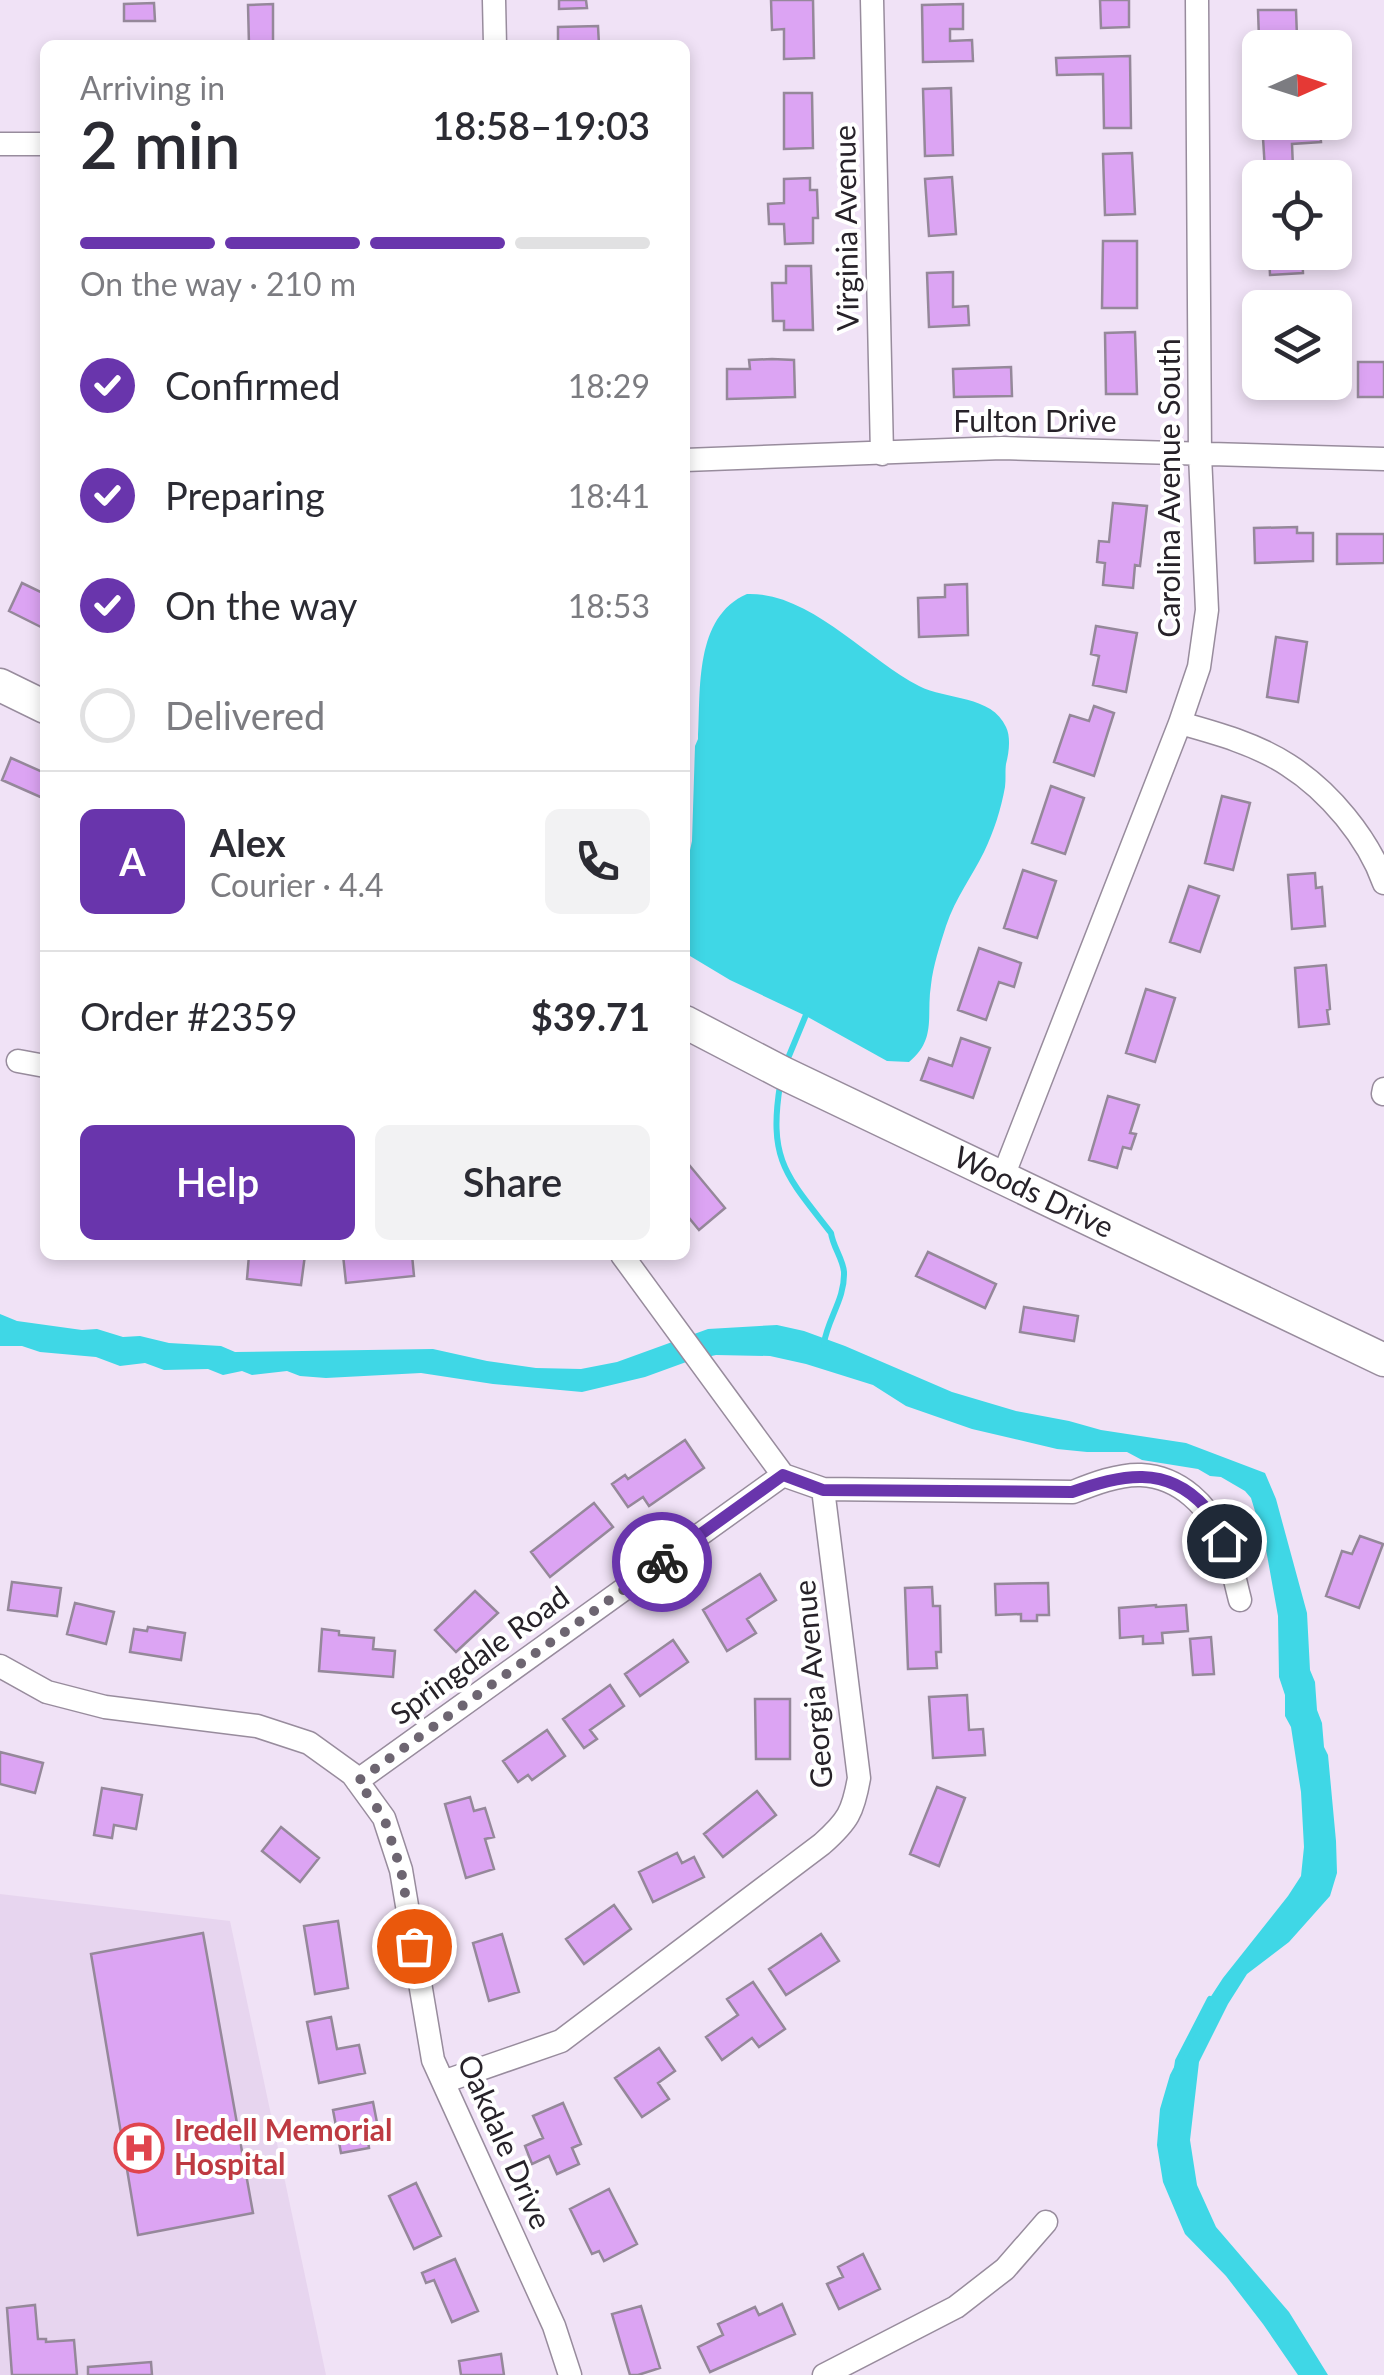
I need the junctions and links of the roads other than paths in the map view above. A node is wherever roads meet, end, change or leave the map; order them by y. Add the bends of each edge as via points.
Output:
1 (494, 0) edge
2 (872, 0) edge
3 (1197, 0) edge
4 (495, 40) edge
5 (0, 144) edge
6 (40, 144) edge
7 (882, 454) junction
8 (1200, 455) junction
9 (690, 460) edge
10 (1384, 460) edge
11 (0, 685) edge
12 (40, 705) edge
13 (1180, 722) junction
14 (1384, 883) edge
15 (690, 1025) edge
16 (18, 1061) dead end
17 (40, 1065) edge
18 (1002, 1179) junction
19 (626, 1260) edge
20 (1384, 1360) edge
21 (783, 1475) junction
22 (823, 1490) junction
23 (1240, 1600) dead end
24 (0, 1666) edge
25 (358, 1781) junction
26 (443, 2082) junction
27 (1046, 2222) dead end
28 (570, 2375) edge
29 (824, 2375) edge

1 - 4 street
2 - 7 street, Virginia Avenue
3 - 8 street, Carolina Avenue South
5 - 6 street
7 - 8 street, Fulton Drive via 1002,448
7 - 9 street, Fulton Drive
8 - 10 street, Fulton Drive
8 - 13 street, Carolina Avenue South via 1207,610
11 - 12 street
13 - 14 street via 1288,764 1338,806
13 - 18 street, Carolina Avenue South
15 - 18 street, Woods Drive
16 - 17 street
18 - 20 street, Woods Drive
19 - 21 street
21 - 22 street
21 - 25 street, Springdale Road
22 - 23 street via 1072,1492 1104,1481 1155,1478 1177,1484 1206,1508 1224,1541
22 - 26 street, Georgia Avenue via 859,1778 842,1826 561,2041
24 - 25 street, Oakdale Drive via 48,1692 105,1706 257,1726 292,1737
25 - 26 street, Oakdale Drive via 384,1818 401,1870 433,2060
26 - 28 street, Oakdale Drive
27 - 29 street via 1006,2269 956,2307

